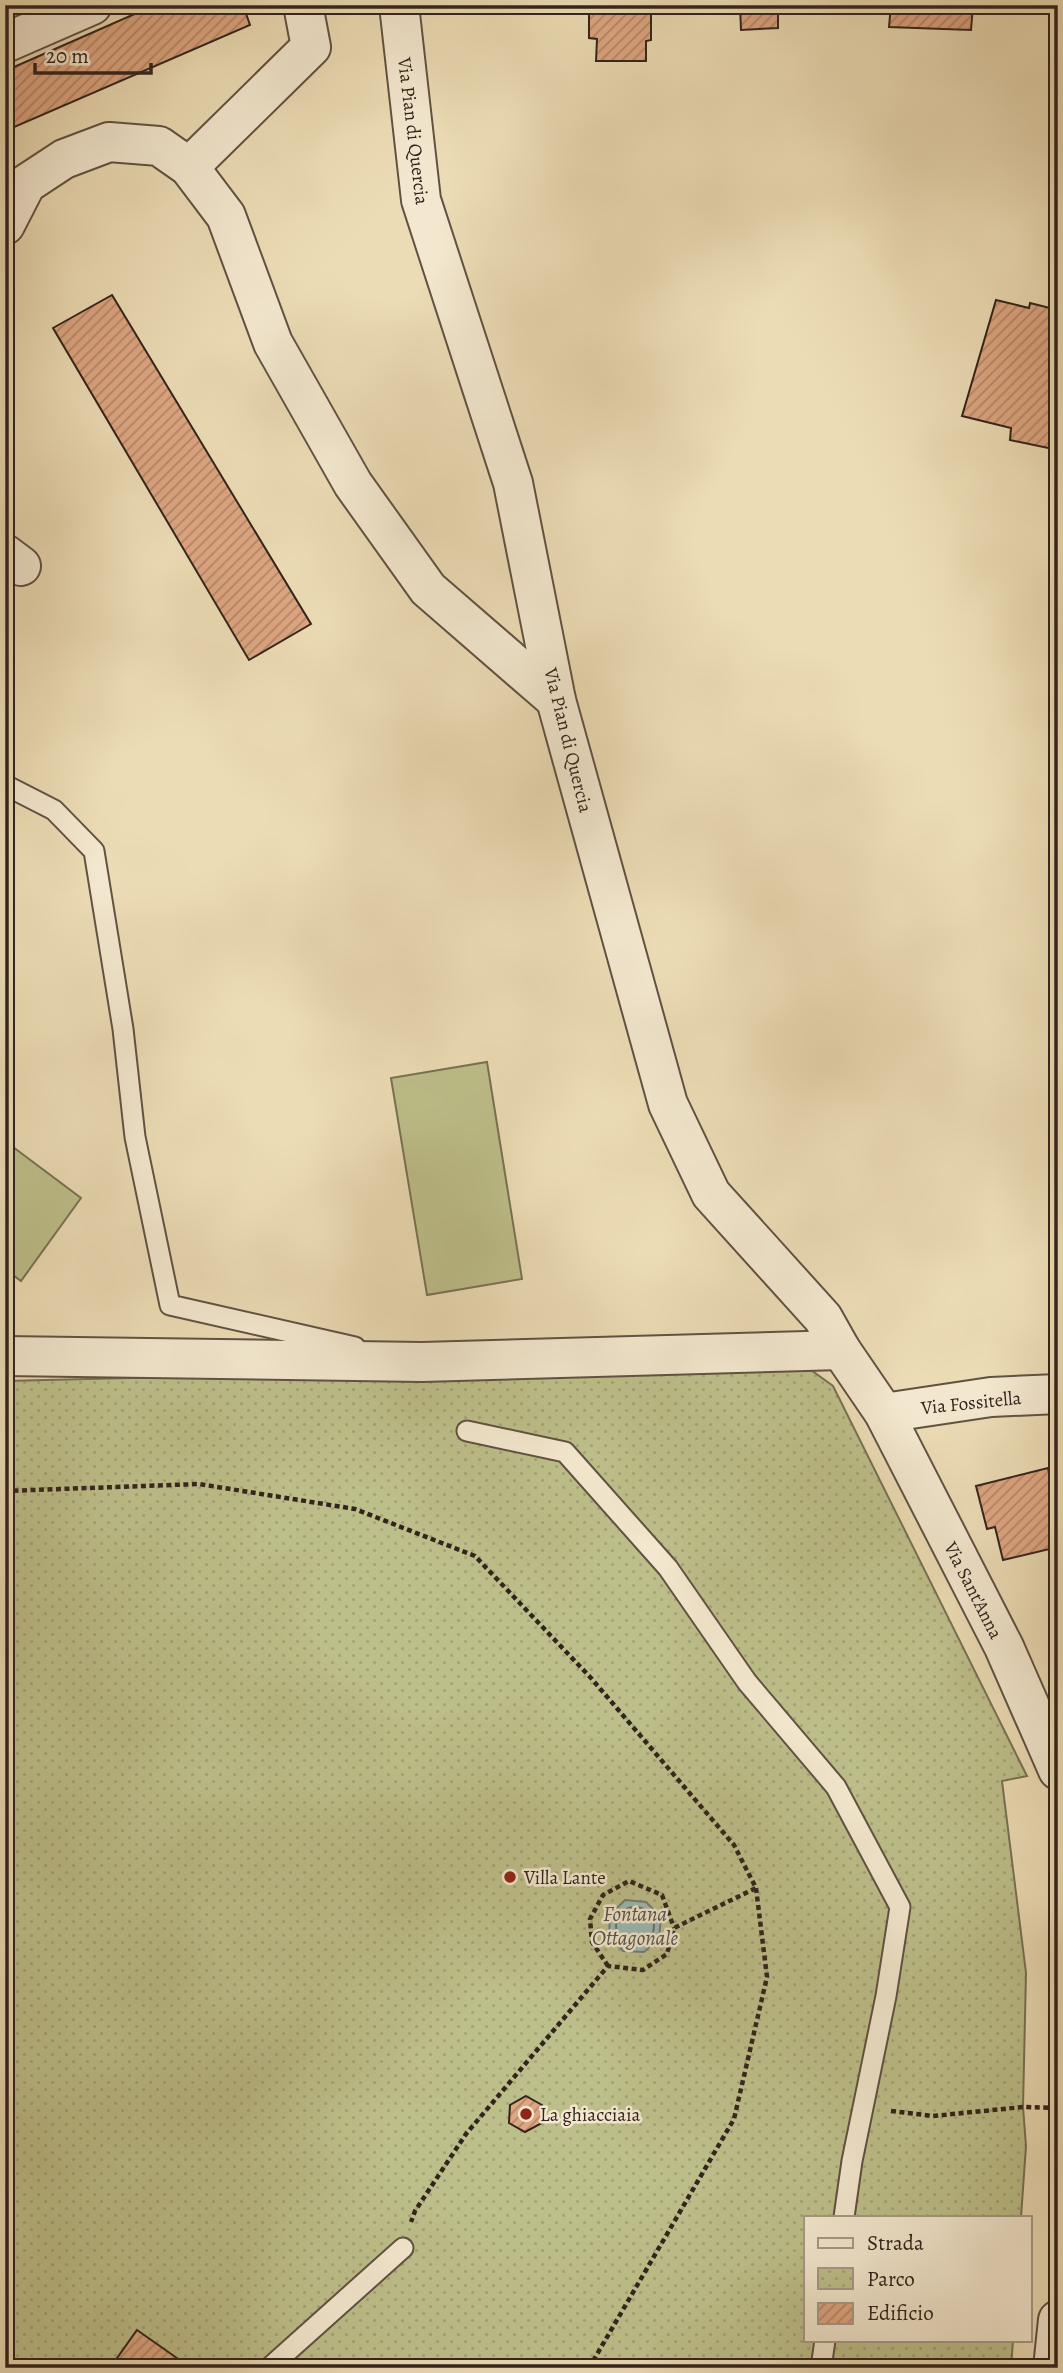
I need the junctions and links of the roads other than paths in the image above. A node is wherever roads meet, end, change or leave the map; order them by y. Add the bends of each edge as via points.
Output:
1 (92, 5) edge
2 (280, 5) edge
3 (303, 5) edge
4 (399, 5) edge
5 (5, 43) edge
6 (311, 47) junction
7 (190, 167) junction
8 (5, 225) edge
9 (556, 699) junction
10 (5, 785) edge
11 (841, 1350) junction
12 (5, 1356) edge
13 (422, 1362) junction
14 (1058, 1394) edge
15 (884, 1413) junction
16 (467, 1431) dead end
17 (1058, 1770) edge
18 (844, 2216) edge
19 (403, 2248) road end
20 (1058, 2320) edge
21 (825, 2342) edge
22 (270, 2368) edge
23 (821, 2368) edge
24 (1053, 2368) edge

1 - 5 street
2 - 6 street
3 - 6 street
4 - 9 street, Via Pian di Quercia via 421,200 513,483
6 - 7 street
7 - 8 street via 159,146 109,142 64,159 26,184
7 - 9 street via 226,216 273,343 353,484 428,589
9 - 11 street, Via Pian di Quercia via 668,1104 710,1194 823,1318
10 - 13 lane via 54,810 94,851 123,1029 135,1138 170,1305
11 - 13 street
11 - 15 street, Via Pian di Quercia
12 - 13 street
14 - 15 street, Via Fossitella
15 - 17 street, Via Sant'Anna via 1003,1647
16 - 18 lane via 565,1452 668,1568 747,1682 836,1787 900,1907
19 - 22 lane
20 - 24 street
21 - 23 lane

